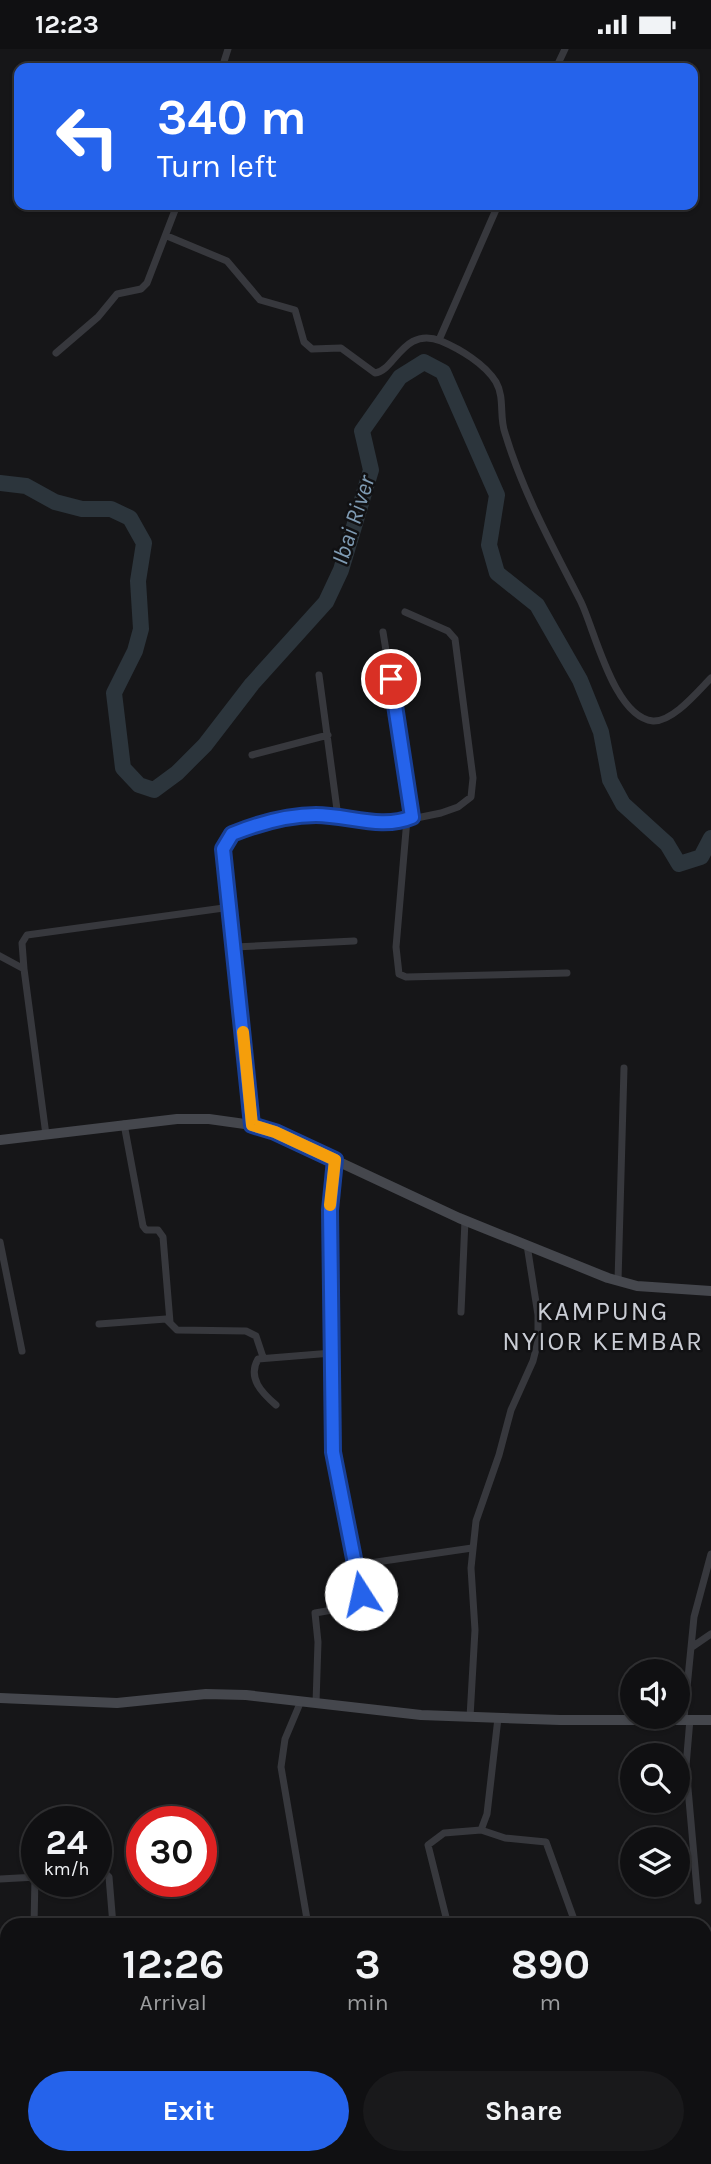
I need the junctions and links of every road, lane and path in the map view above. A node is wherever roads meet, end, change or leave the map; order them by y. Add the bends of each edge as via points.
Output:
1 (175, 210) edge
2 (496, 210) edge
3 (167, 236) junction
4 (439, 340) junction
5 (56, 353) dead end
6 (405, 612) dead end
7 (383, 632) dead end
8 (319, 675) dead end
9 (711, 678) edge
10 (328, 735) junction
11 (252, 755) dead end
12 (338, 817) junction
13 (410, 818) junction
14 (231, 907) junction
15 (354, 941) dead end
16 (235, 947) junction
17 (0, 956) edge
18 (24, 969) junction
19 (567, 973) dead end
20 (624, 1068) dead end
21 (124, 1124) junction
22 (252, 1125) junction
23 (46, 1135) junction
24 (0, 1140) edge
25 (335, 1160) junction
26 (464, 1220) junction
27 (0, 1242) edge
28 (527, 1245) junction
29 (618, 1281) junction
30 (711, 1291) edge
31 (460, 1312) dead end
32 (170, 1322) junction
33 (99, 1324) dead end
34 (22, 1351) dead end
35 (332, 1353) junction
36 (263, 1357) junction
37 (276, 1405) dead end
38 (472, 1548) junction
39 (711, 1554) edge
40 (356, 1565) junction
41 (711, 1634) edge
42 (692, 1647) junction
43 (690, 1676) edge
44 (0, 1697) edge
45 (301, 1701) junction
46 (316, 1703) junction
47 (470, 1717) junction
48 (498, 1718) junction
49 (620, 1719) edge
50 (690, 1719) edge
51 (711, 1720) edge
52 (687, 1729) edge
53 (481, 1830) junction
54 (21, 1878) edge
55 (0, 1879) edge
56 (35, 1897) edge
57 (111, 1897) edge
58 (698, 1901) dead end
59 (34, 1918) edge
60 (112, 1918) edge
61 (307, 1918) edge
62 (446, 1918) edge
63 (573, 1918) edge

1 - 3 street
2 - 4 street
3 - 4 street via 227,261 260,300 295,310 304,342 312,349 341,348 370,370 380,372 405,346
3 - 5 street via 145,287 117,294
4 - 9 street via 476,361 500,389 504,432 538,519 582,605 606,669 632,710 644,719 660,720
6 - 13 street via 448,631 455,639 473,789 467,802 458,807
7 - 13 street
8 - 10 street
10 - 11 street
10 - 12 street
12 - 13 street via 370,821
12 - 14 street via 292,818 232,834 223,849
13 - 19 street via 396,947 399,974
14 - 16 street
14 - 18 street via 27,935 22,943
15 - 16 street
16 - 22 street
17 - 18 street
18 - 23 street
20 - 29 street
21 - 22 main road via 197,1119
21 - 23 main road
21 - 32 street via 143,1226 160,1231 163,1237
22 - 25 main road
23 - 24 main road
25 - 26 main road
25 - 35 street
26 - 28 main road
26 - 31 street
27 - 34 street
28 - 29 main road
28 - 38 street via 538,1315 537,1347 482,1496
29 - 30 main road
32 - 33 street
32 - 36 street via 177,1330 252,1332
35 - 36 street
35 - 40 street via 333,1452
36 - 37 street via 255,1364 255,1380
38 - 40 street
38 - 47 street via 475,1630
39 - 42 street via 694,1616
40 - 46 street via 359,1604 314,1613
41 - 42 street
42 - 43 street
44 - 45 main road via 117,1703 226,1694
45 - 46 main road
45 - 61 street via 285,1739 281,1767
46 - 47 main road
47 - 48 main road
48 - 49 main road
48 - 53 street via 487,1814
50 - 51 main road
52 - 58 street
53 - 62 street via 444,1833 428,1845
53 - 63 street via 505,1838 546,1842
54 - 55 street
56 - 59 street
57 - 60 street

